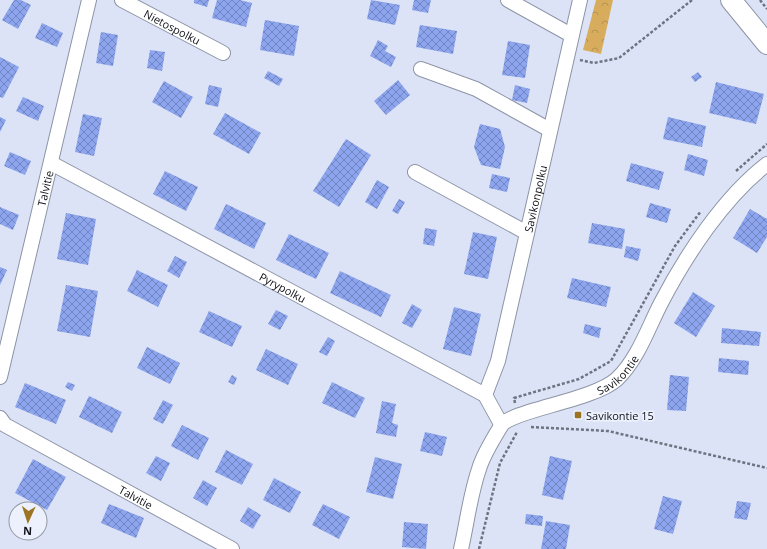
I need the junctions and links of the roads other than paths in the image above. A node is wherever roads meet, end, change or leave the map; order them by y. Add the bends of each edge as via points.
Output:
1 (89, 0) edge
2 (122, 0) edge
3 (508, 0) edge
4 (580, 0) edge
5 (731, 0) edge
6 (571, 35) junction
7 (767, 44) edge
8 (223, 53) dead end
9 (421, 69) dead end
10 (550, 130) junction
11 (51, 163) junction
12 (767, 164) edge
13 (414, 172) dead end
14 (528, 233) junction
15 (0, 376) edge
16 (485, 395) junction
17 (0, 418) edge
18 (502, 424) junction
19 (232, 549) edge
20 (461, 549) edge

1 - 11 street, Talvitie
2 - 8 street, Nietospolku
3 - 6 street
4 - 6 street, Savikonpolku
5 - 7 street
6 - 10 street, Savikonpolku
9 - 10 street via 476,89
10 - 14 street, Savikonpolku
11 - 15 street, Talvitie
11 - 16 street, Pyrypolku
12 - 18 street, Savikontie via 733,196 715,218 662,302 629,365 617,379 602,390
13 - 14 street
14 - 16 street, Savikonpolku via 498,361
16 - 18 street
17 - 19 street, Talvitie via 5,424
18 - 20 street via 479,469

